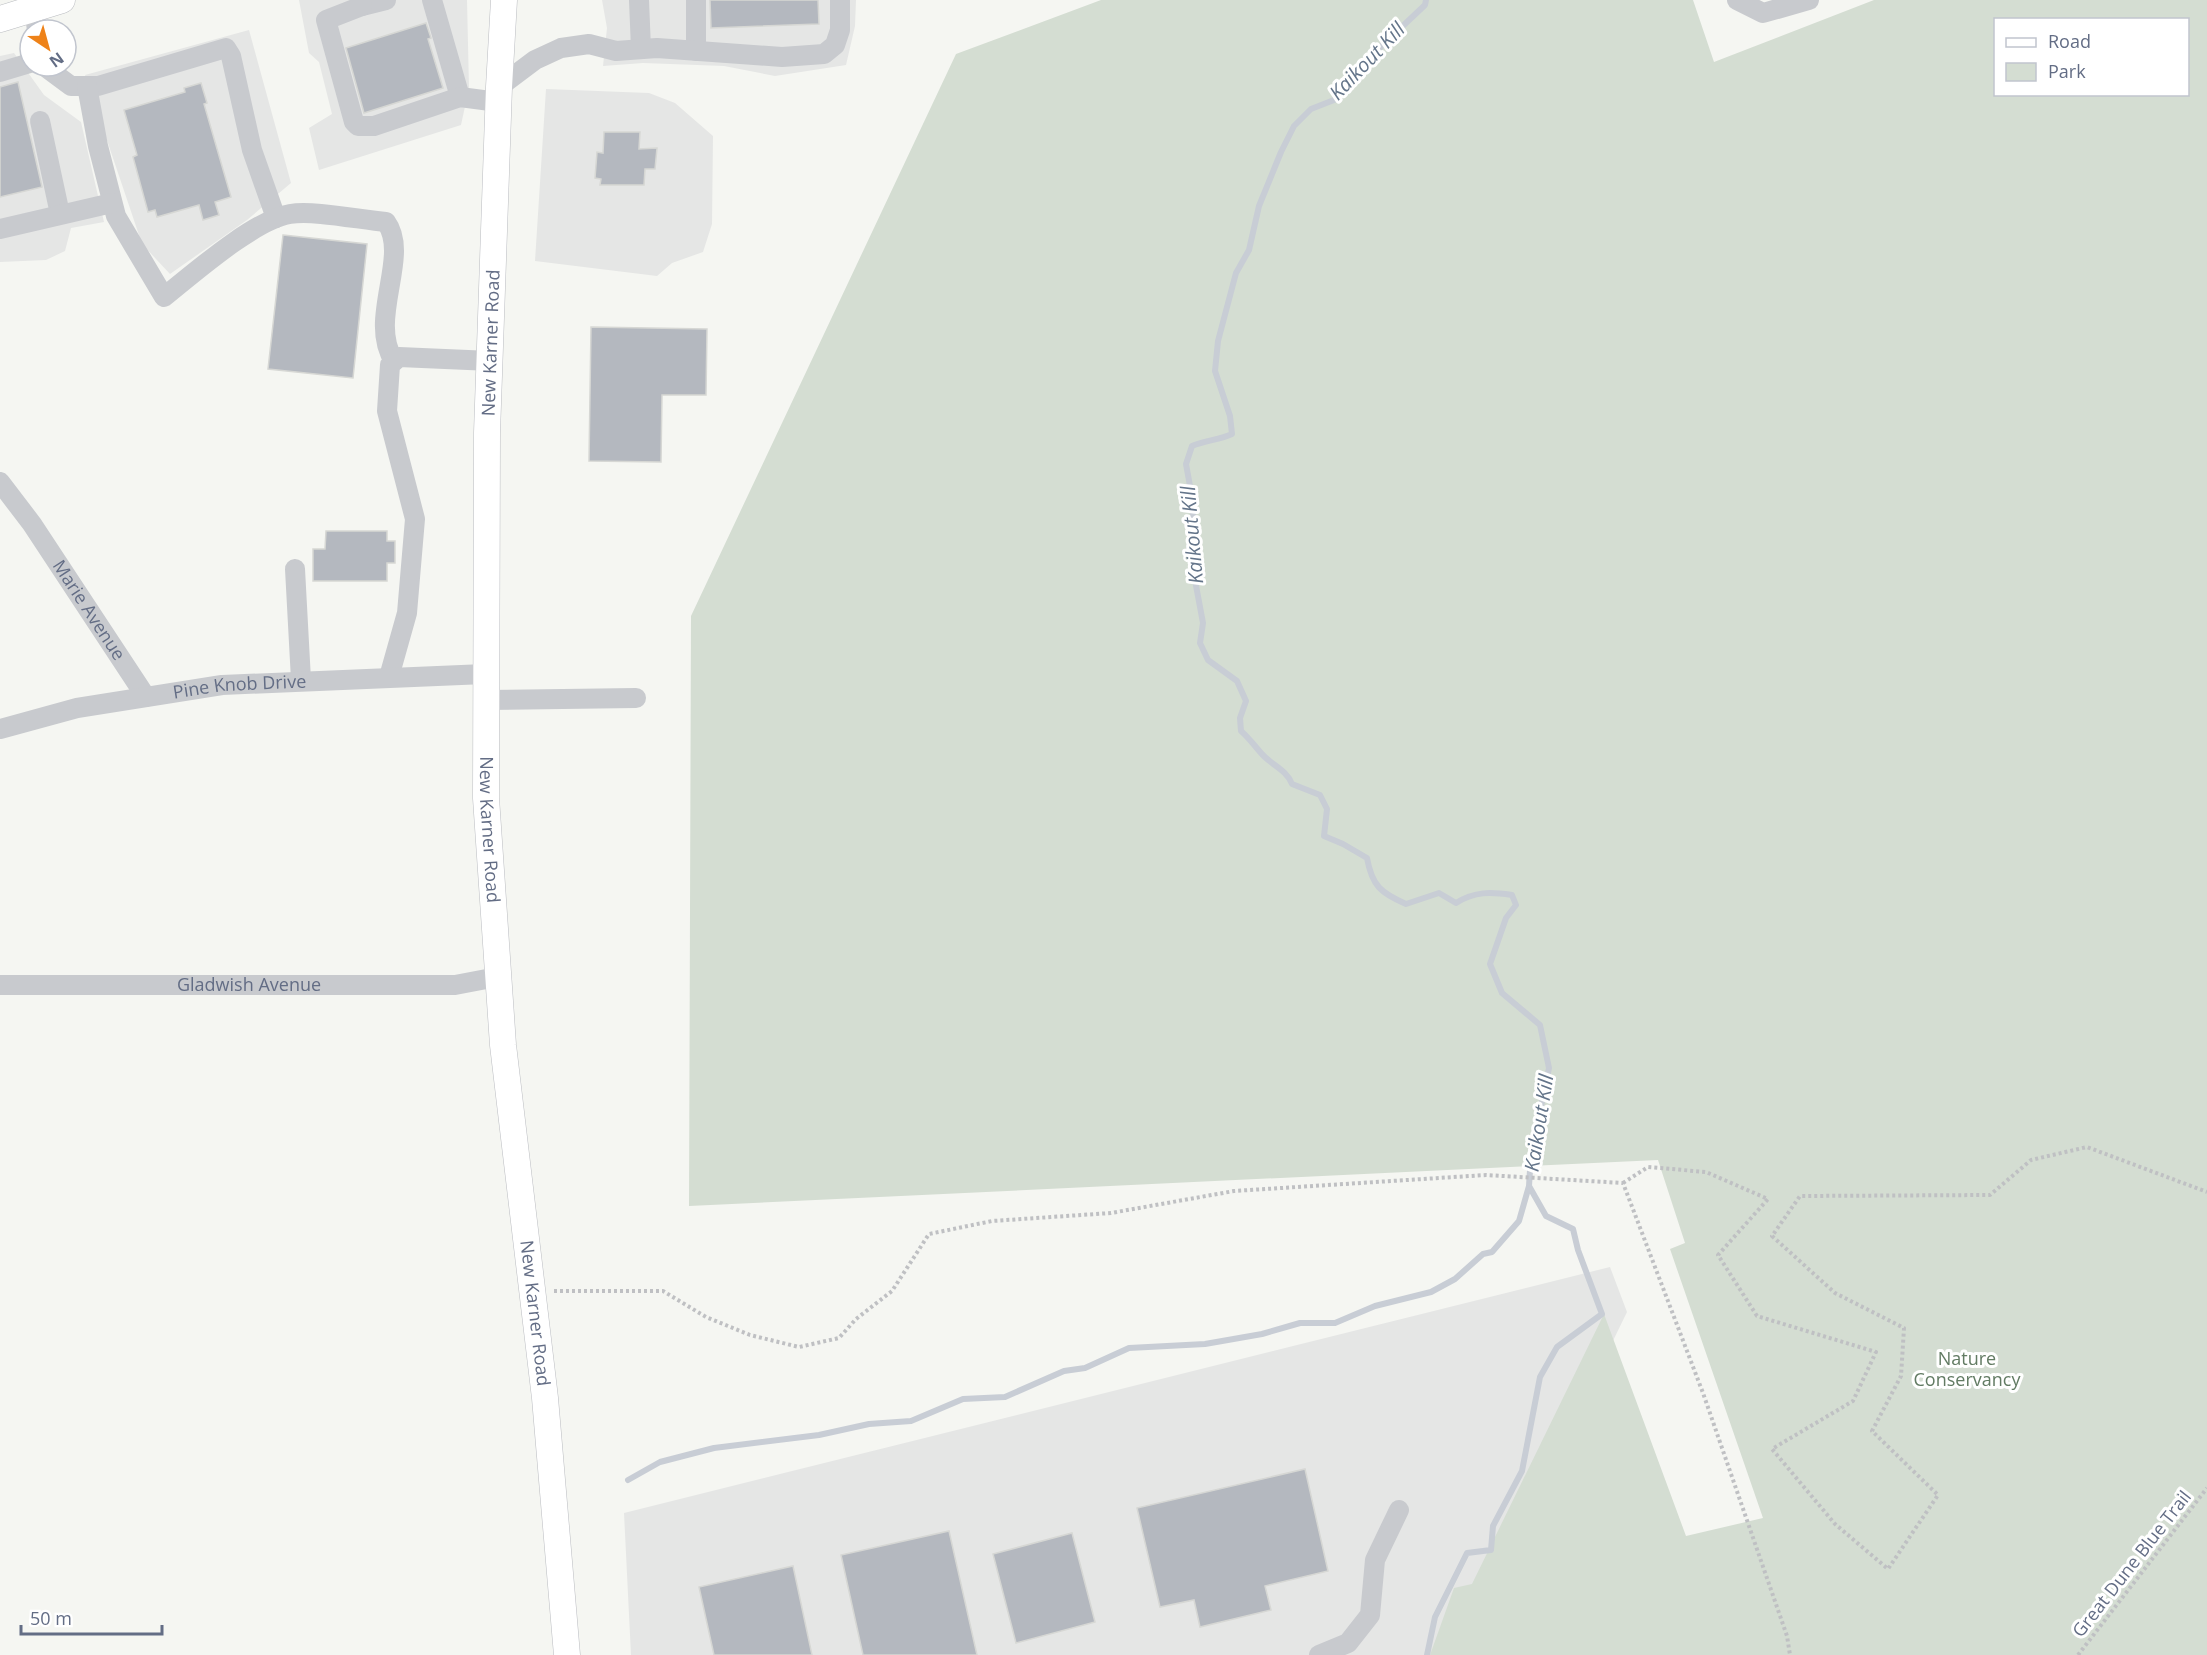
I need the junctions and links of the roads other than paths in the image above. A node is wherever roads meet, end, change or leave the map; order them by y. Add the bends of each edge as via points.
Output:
1 (62, 0) edge
2 (386, 0) edge
3 (432, 0) edge
4 (504, 0) edge
5 (639, 0) edge
6 (696, 0) edge
7 (840, 0) edge
8 (1737, 0) edge
9 (1809, 0) edge
10 (361, 3) edge
11 (36, 18) edge
12 (0, 19) edge
13 (18, 19) edge
14 (641, 50) junction
15 (696, 51) junction
16 (18, 67) edge
17 (0, 72) edge
18 (60, 78) edge
19 (87, 86) junction
20 (498, 94) junction
21 (460, 97) junction
22 (40, 121) dead end
23 (112, 203) junction
24 (60, 214) junction
25 (276, 218) junction
26 (0, 229) edge
27 (394, 361) junction
28 (491, 361) junction
29 (0, 482) edge
30 (295, 569) dead end
31 (485, 674) junction
32 (389, 677) junction
33 (301, 680) junction
34 (146, 697) junction
35 (636, 698) dead end
36 (486, 700) junction
37 (0, 729) edge
38 (497, 977) junction
39 (0, 985) edge
40 (1399, 1510) dead end
41 (567, 1655) edge
42 (1319, 1655) edge

1 - 11 main road
2 - 10 street
3 - 21 street
4 - 20 main road, New Karner Road
5 - 14 street
6 - 15 street
7 - 15 street via 840,30 835,45 824,54 782,57
8 - 9 street via 1763,13
10 - 21 street via 326,20 358,126 374,126
12 - 13 main road
14 - 15 street
14 - 20 street via 616,51 589,44 561,48 536,60
16 - 17 street
18 - 19 street via 70,86
19 - 23 street
19 - 25 street via 226,48 252,150
20 - 21 street
20 - 28 main road, New Karner Road
22 - 24 street
23 - 24 street
23 - 25 street via 164,297 230,246
24 - 26 street
25 - 27 street via 298,214 386,222 394,238 384,336
27 - 28 street via 399,357
27 - 32 street via 390,364 387,411 415,519 407,613
28 - 31 main road, New Karner Road
29 - 34 street, Marie Avenue
30 - 33 street
31 - 32 street, Pine Knob Drive
31 - 36 main road, New Karner Road
32 - 33 street, Pine Knob Drive
33 - 34 street, Pine Knob Drive via 222,685
34 - 37 street, Pine Knob Drive via 77,708
35 - 36 street
36 - 38 main road, New Karner Road via 486,798
38 - 39 street, Gladwish Avenue via 455,986
38 - 41 main road, New Karner Road via 558,1535
40 - 42 street via 1375,1560 1370,1615 1348,1643

